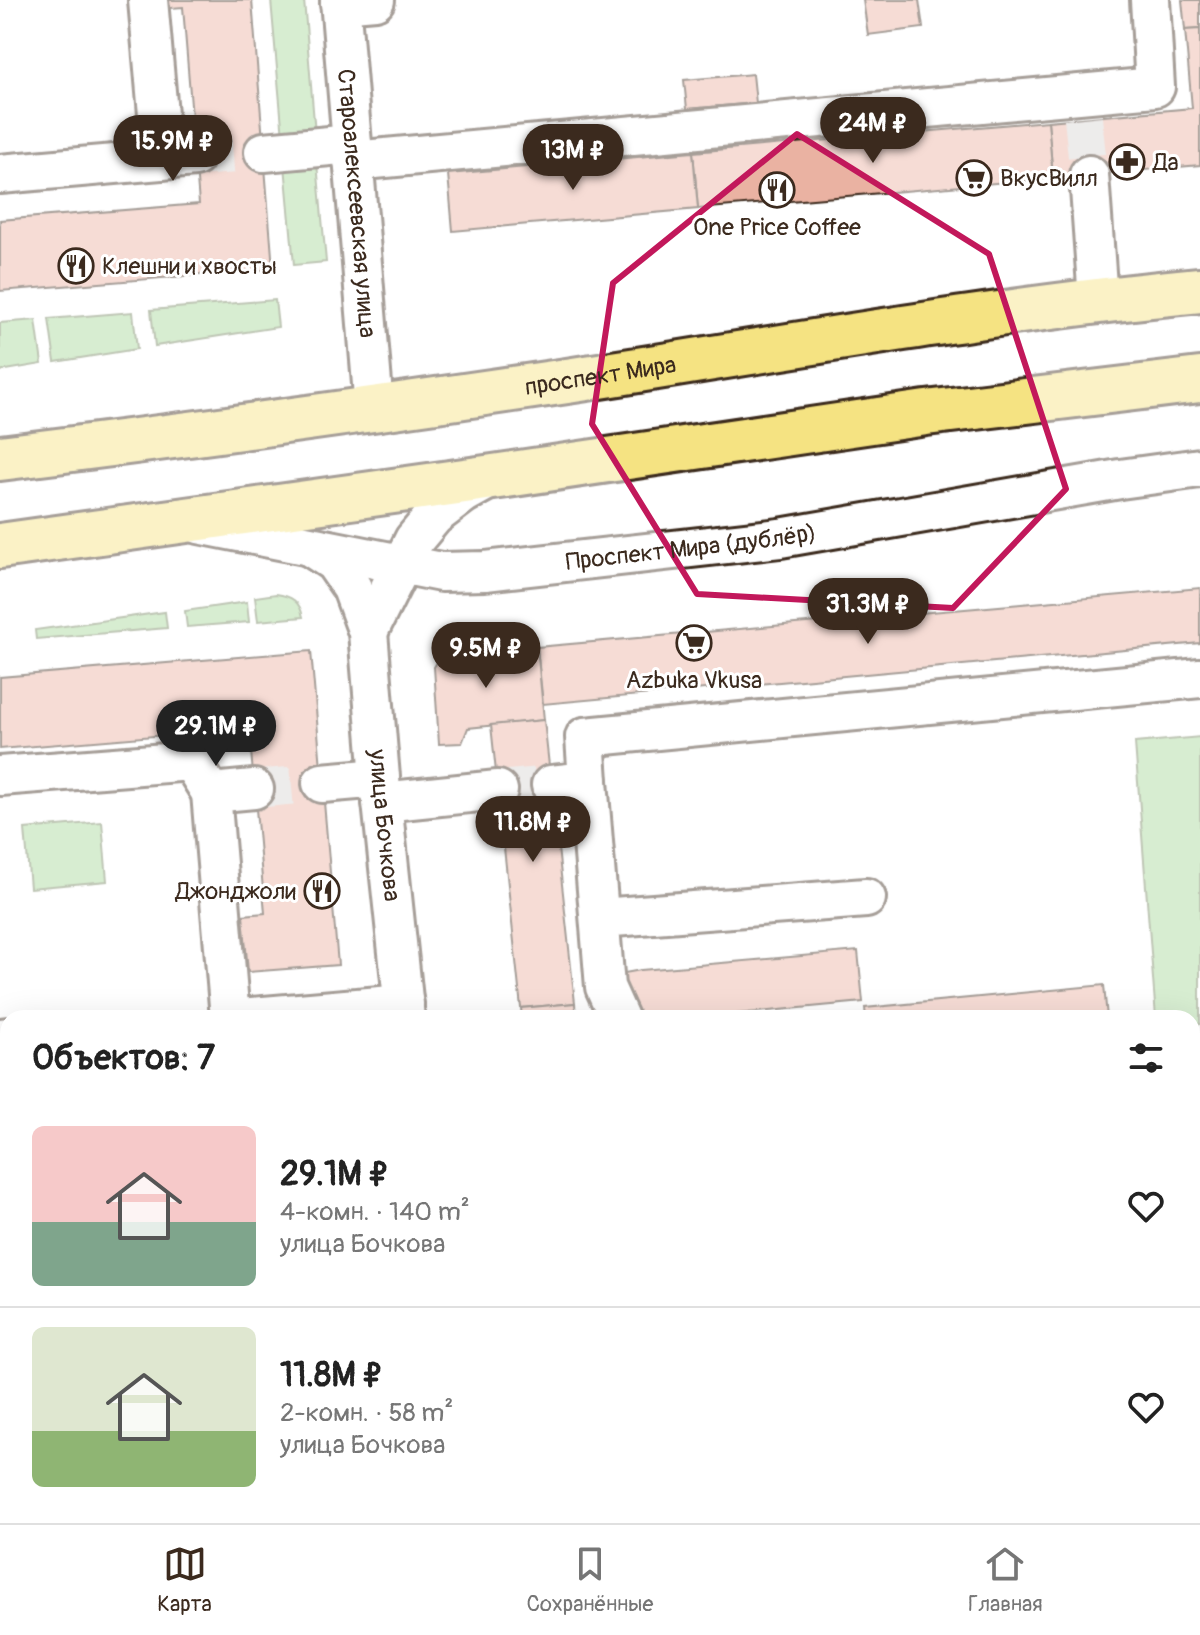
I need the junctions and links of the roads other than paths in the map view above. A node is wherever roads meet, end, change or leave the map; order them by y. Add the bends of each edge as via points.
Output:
1 (148, 0) edge
2 (1150, 0) edge
3 (351, 1) edge
4 (264, 152) tunnel mouth
5 (352, 152) junction
6 (0, 174) edge
7 (1089, 175) tunnel mouth
8 (1200, 290) edge
9 (1098, 300) junction
10 (1200, 380) edge
11 (374, 408) junction
12 (0, 458) edge
13 (1200, 468) edge
14 (493, 477) junction
15 (184, 520) junction
16 (0, 546) edge
17 (309, 546) junction
18 (403, 565) junction
19 (368, 632) junction
20 (1200, 678) edge
21 (0, 776) edge
22 (588, 781) junction
23 (322, 783) tunnel mouth
24 (551, 785) tunnel mouth
25 (254, 789) tunnel mouth
26 (381, 790) junction
27 (498, 790) tunnel mouth
28 (211, 793) junction
29 (866, 898) dead end
30 (600, 918) junction
31 (229, 1010) edge
32 (404, 1010) edge
33 (615, 1010) edge

1 - 6 street via 179,159
2 - 5 street via 1155,87 1082,106
3 - 5 street, Староалексеевская улица
4 - 5 street
5 - 11 street, Староалексеевская улица
7 - 9 street
8 - 9 main road, проспект Мира
9 - 11 main road, проспект Мира
10 - 14 main road via 926,413
11 - 12 main road, проспект Мира
13 - 18 street, Проспект Мира (дублёр) via 780,538 485,571 441,572
14 - 15 main road
14 - 18 street via 434,516 414,540
15 - 16 main road
15 - 17 street, Проспект Мира (дублёр)
17 - 18 street, Проспект Мира (дублёр)
17 - 19 street, улица Бочкова via 334,562 352,588
18 - 19 street
19 - 26 street, улица Бочкова
20 - 22 street via 585,737
21 - 28 street via 191,761
22 - 24 street
22 - 30 street
23 - 26 street
25 - 28 street
26 - 27 street
26 - 32 street, улица Бочкова
28 - 31 street
29 - 30 street
30 - 33 street via 605,987

